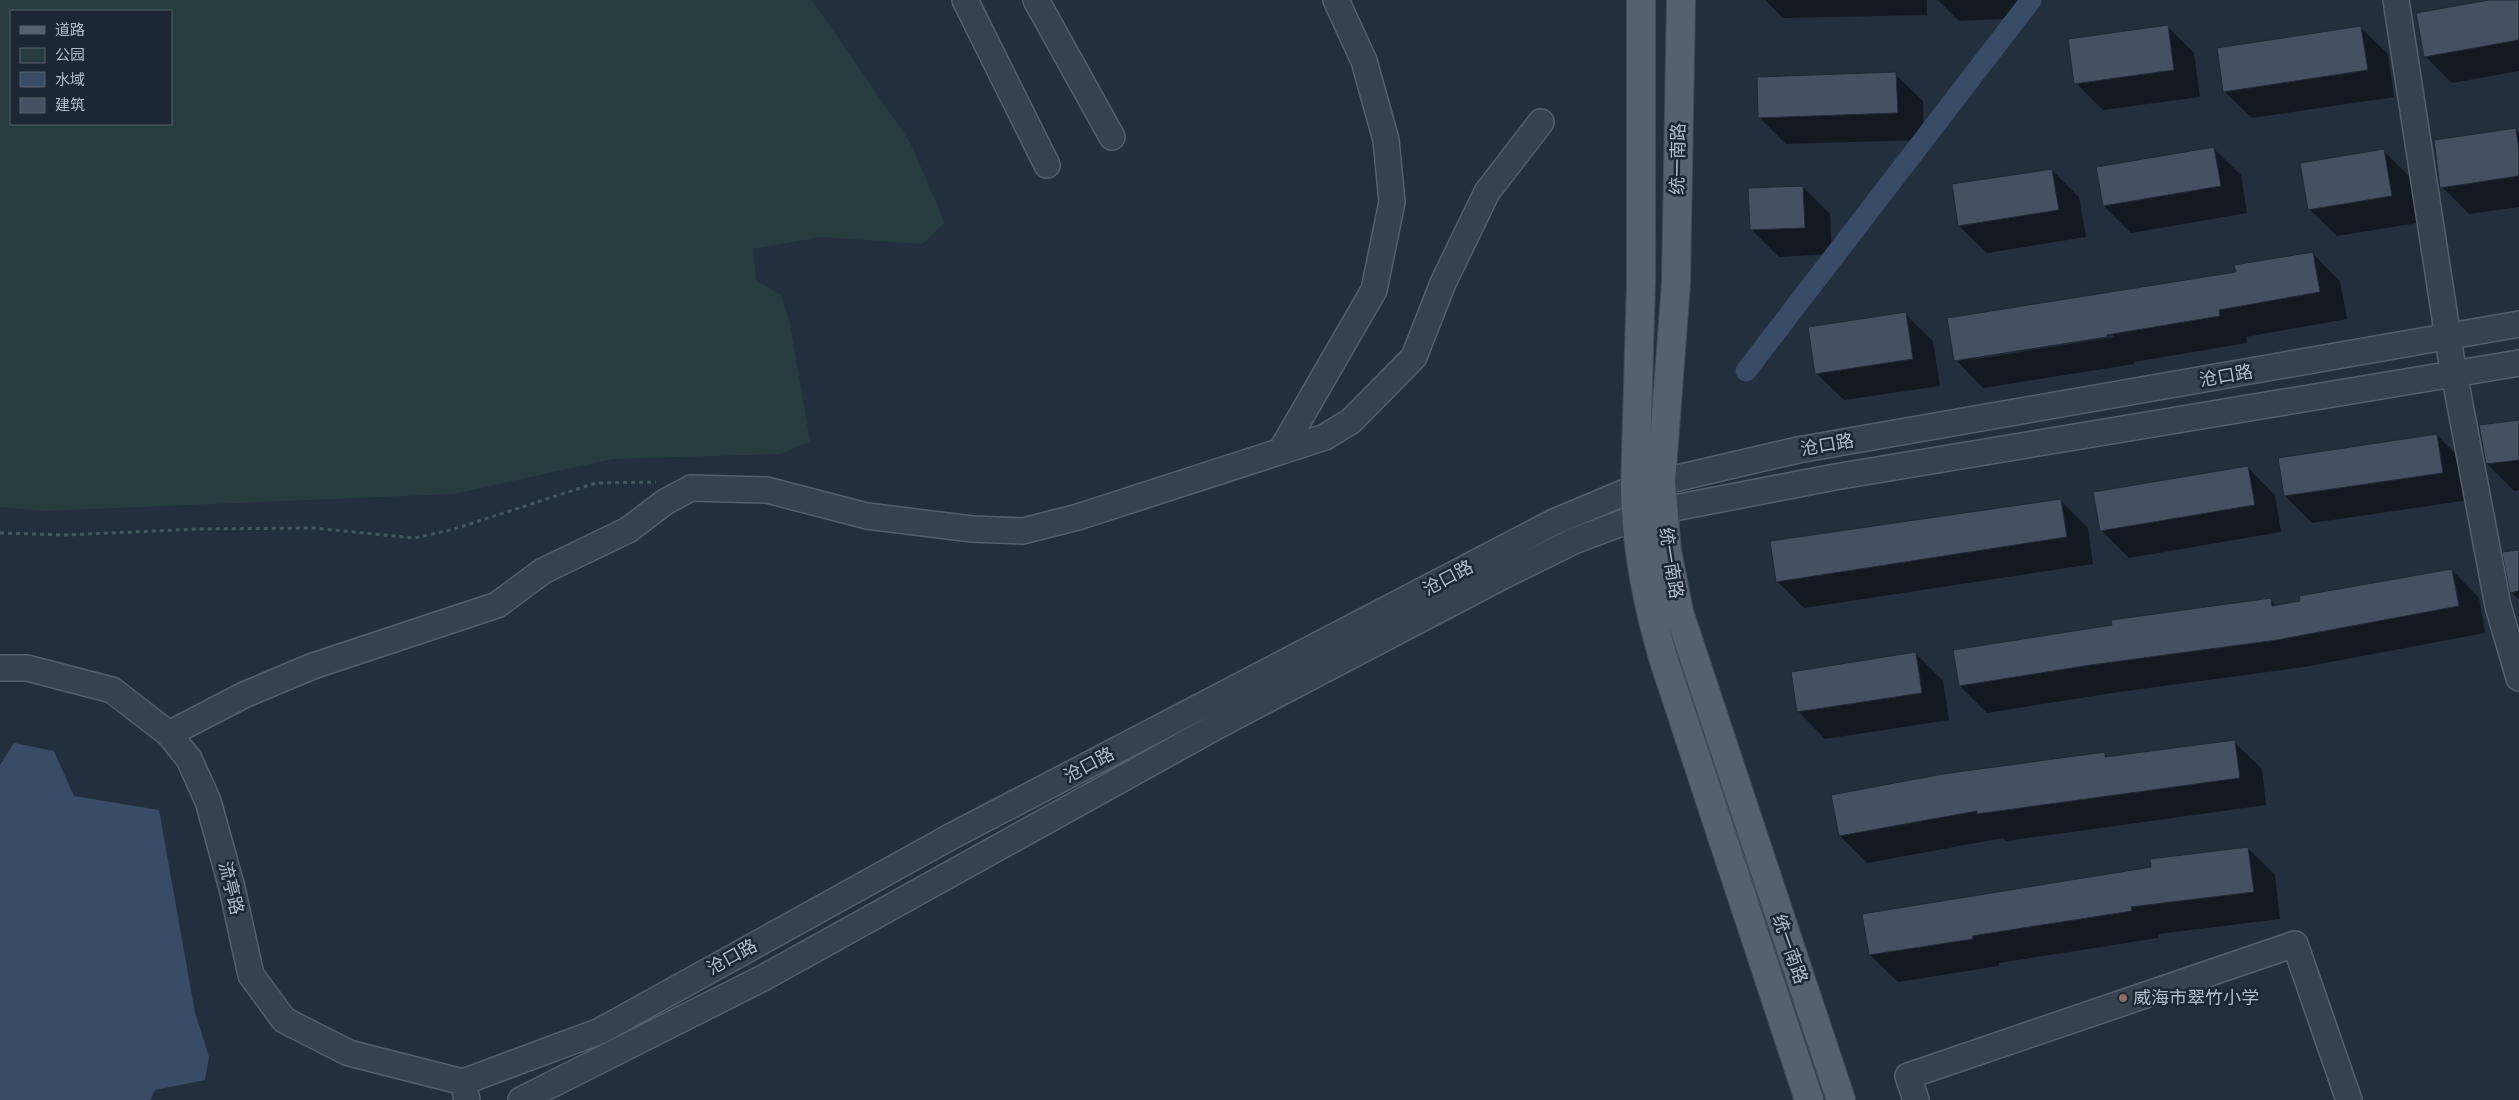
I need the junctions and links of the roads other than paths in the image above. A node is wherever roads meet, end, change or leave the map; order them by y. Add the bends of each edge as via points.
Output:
1 (965, 0) edge
2 (1036, 0) edge
3 (1336, 0) edge
4 (1640, 0) edge
5 (1680, 0) edge
6 (2396, 0) edge
7 (1541, 122) dead end
8 (1112, 137) dead end
9 (1047, 165) dead end
10 (2519, 324) edge
11 (2449, 337) junction
12 (2519, 363) edge
13 (2454, 374) junction
14 (1281, 451) junction
15 (1661, 482) junction
16 (1635, 488) junction
17 (1664, 510) junction
18 (1636, 518) junction
19 (0, 668) edge
20 (2519, 678) edge
21 (169, 734) junction
22 (465, 1091) edge
23 (521, 1100) edge
24 (1809, 1100) edge
25 (1841, 1100) edge
26 (1916, 1100) edge
27 (2349, 1100) edge

1 - 9 street
2 - 8 street
3 - 14 street via 1364,61 1383,131 1392,202 1374,290
4 - 16 main road, 统一南路 via 1641,282
5 - 15 main road, 统一南路 via 1676,283
6 - 11 street
7 - 14 street via 1487,192 1443,284 1414,357 1351,421 1325,437
10 - 11 street, 沧口路
11 - 13 street
11 - 15 street, 沧口路 via 1798,450
12 - 13 street, 沧口路
13 - 17 street, 沧口路 via 1855,474
13 - 20 street via 2498,606
14 - 21 street via 1078,517 1023,531 972,529 867,516 767,490 691,488 665,502 628,530 543,571 497,605 313,666 244,695
15 - 16 street, 沧口路
15 - 17 main road, 统一南路
16 - 18 main road, 统一南路
16 - 22 street, 沧口路 via 1554,522 952,836 600,1031
17 - 18 street, 沧口路
17 - 25 main road, 统一南路 via 1667,551 1679,612
18 - 23 street, 沧口路 via 1574,541 1501,577 1220,725 763,978
18 - 24 main road, 统一南路 via 1651,615
19 - 21 street, 流亭路 via 28,668 112,690
21 - 22 street, 流亭路 via 189,760 208,801 251,975 284,1020 349,1053
26 - 27 street via 1908,1076 2295,944

